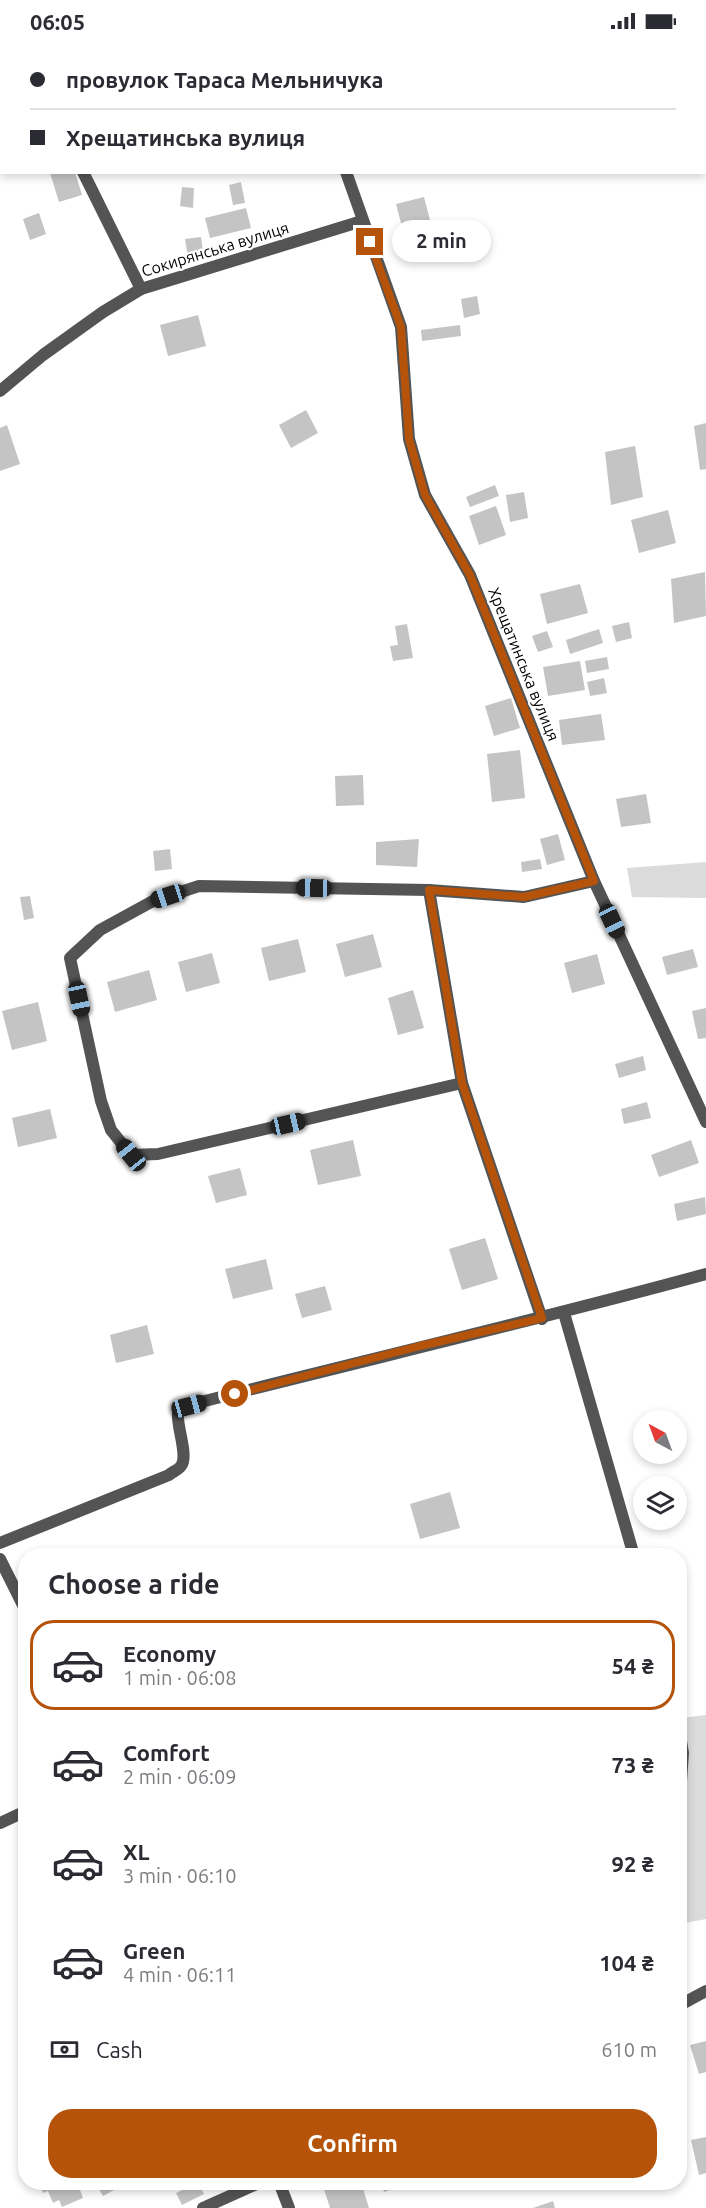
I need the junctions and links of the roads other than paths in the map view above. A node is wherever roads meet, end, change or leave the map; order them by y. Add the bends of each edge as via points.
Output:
1 (84, 174) edge
2 (347, 174) edge
3 (362, 221) junction
4 (141, 289) junction
5 (0, 391) edge
6 (594, 881) junction
7 (429, 890) junction
8 (462, 1083) junction
9 (706, 1122) edge
10 (706, 1274) edge
11 (564, 1313) junction
12 (542, 1318) junction
13 (0, 1543) edge
14 (632, 1548) edge
15 (0, 1559) edge
16 (18, 1595) edge
17 (18, 1815) edge
18 (0, 1823) edge
19 (706, 1991) edge
20 (687, 2001) edge
21 (243, 2190) edge
22 (282, 2190) edge
23 (203, 2208) edge
24 (289, 2208) edge

1 - 4 street
2 - 3 street, Хрещатинська вулиця
3 - 4 street, Сокирянська вулиця
3 - 6 street, Хрещатинська вулиця via 401,327 409,439 425,495 470,575
4 - 5 street, Сокирянська вулиця via 43,355
6 - 7 street via 524,897
6 - 9 street, Хрещатинська вулиця
7 - 8 street
7 - 8 street via 199,886 153,901 100,930 70,958 101,1101 111,1130 131,1155 158,1154
8 - 12 street
10 - 11 street
11 - 12 street
11 - 14 street
12 - 13 street via 189,1406 178,1412 184,1453 180,1467
15 - 16 street
17 - 18 street
19 - 20 street
21 - 23 street
22 - 24 street

